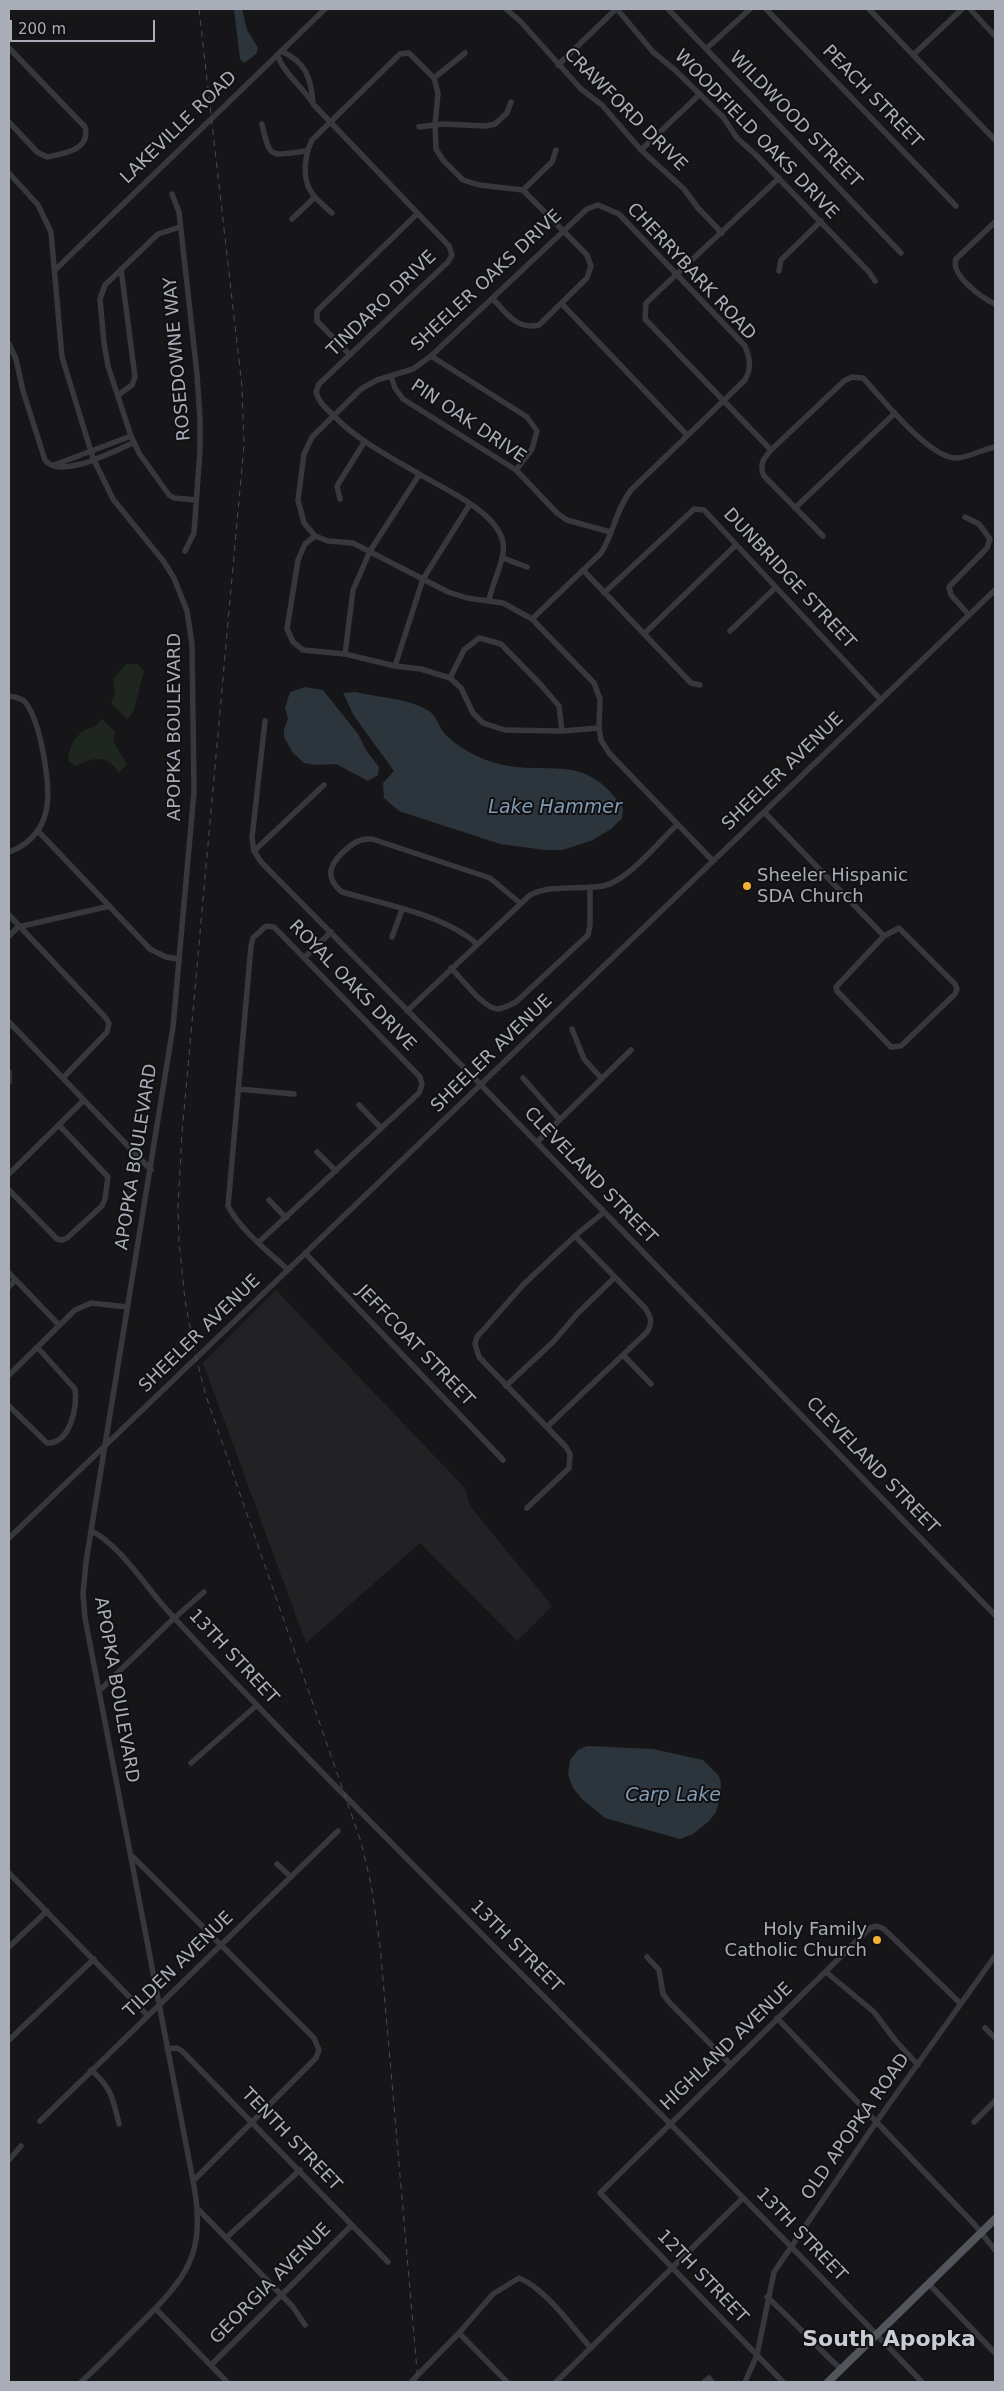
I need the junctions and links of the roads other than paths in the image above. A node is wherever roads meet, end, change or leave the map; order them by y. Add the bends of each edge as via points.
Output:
1 (325, 9) edge
2 (506, 9) edge
3 (616, 9) edge
4 (668, 9) edge
5 (750, 9) edge
6 (766, 9) edge
7 (869, 9) edge
8 (962, 9) edge
9 (970, 9) edge
10 (995, 36) edge
11 (9, 48) edge
12 (706, 48) junction
13 (279, 53) junction
14 (465, 54) dead end
15 (914, 55) junction
16 (558, 64) junction
17 (434, 78) junction
18 (700, 94) junction
19 (511, 102) dead end
20 (314, 105) junction
21 (9, 122) edge
22 (329, 122) junction
23 (262, 124) dead end
24 (435, 125) junction
25 (419, 127) dead end
26 (995, 140) edge
27 (556, 150) dead end
28 (641, 150) junction
29 (306, 151) junction
30 (9, 173) edge
31 (779, 178) junction
32 (523, 190) junction
33 (172, 194) dead end
34 (316, 197) junction
35 (956, 206) dead end
36 (606, 207) joint
37 (332, 213) dead end
38 (417, 214) junction
39 (292, 219) dead end
40 (821, 221) junction
41 (995, 222) edge
42 (180, 227) junction
43 (563, 231) junction
44 (722, 233) junction
45 (901, 253) dead end
46 (121, 269) junction
47 (55, 270) junction
48 (779, 271) dead end
49 (677, 274) junction
50 (875, 281) dead end
51 (493, 299) junction
52 (562, 304) junction
53 (995, 304) edge
54 (9, 344) edge
55 (350, 356) junction
56 (431, 356) junction
57 (391, 376) junction
58 (118, 395) junction
59 (724, 400) junction
60 (895, 412) junction
61 (334, 416) junction
62 (687, 435) junction
63 (131, 436) junction
64 (364, 440) junction
65 (134, 443) junction
66 (995, 447) edge
67 (771, 450) junction
68 (91, 452) junction
69 (93, 458) junction
70 (50, 466) junction
71 (516, 470) junction
72 (419, 475) junction
73 (340, 499) dead end
74 (196, 500) junction
75 (470, 504) junction
76 (795, 508) junction
77 (965, 517) dead end
78 (610, 532) junction
79 (315, 536) junction
80 (823, 536) dead end
81 (736, 545) junction
82 (185, 551) dead end
83 (370, 551) junction
84 (503, 558) junction
85 (527, 567) dead end
86 (583, 570) junction
87 (423, 579) junction
88 (776, 587) junction
89 (995, 590) edge
90 (604, 593) junction
91 (489, 601) junction
92 (969, 615) junction
93 (532, 619) junction
94 (730, 631) dead end
95 (644, 634) junction
96 (345, 654) junction
97 (395, 666) junction
98 (450, 678) junction
99 (700, 685) dead end
100 (9, 696) edge
101 (881, 700) junction
102 (266, 721) dead end
103 (599, 728) junction
104 (562, 731) junction
105 (324, 785) dead end
106 (764, 812) junction
107 (677, 825) junction
108 (38, 831) junction
109 (254, 851) junction
110 (9, 852) edge
111 (713, 861) junction
112 (590, 887) junction
113 (520, 903) junction
114 (110, 906) junction
115 (402, 910) junction
116 (9, 915) edge
117 (18, 926) junction
118 (331, 932) junction
119 (9, 936) edge
120 (884, 936) junction
121 (392, 937) dead end
122 (477, 944) junction
123 (304, 958) junction
124 (179, 959) junction
125 (451, 968) junction
126 (407, 1011) junction
127 (9, 1022) edge
128 (572, 1029) dead end
129 (631, 1050) dead end
130 (9, 1072) edge
131 (63, 1078) junction
132 (524, 1078) dead end
133 (602, 1080) junction
134 (9, 1082) edge
135 (481, 1085) junction
136 (238, 1089) junction
137 (294, 1094) dead end
138 (84, 1100) junction
139 (359, 1105) dead end
140 (560, 1120) junction
141 (59, 1125) junction
142 (381, 1128) junction
143 (536, 1142) junction
144 (318, 1152) dead end
145 (151, 1170) junction
146 (336, 1171) junction
147 (9, 1174) edge
148 (9, 1190) edge
149 (269, 1200) dead end
150 (604, 1212) junction
151 (286, 1218) junction
152 (575, 1236) junction
153 (258, 1242) junction
154 (305, 1253) junction
155 (288, 1270) junction
156 (9, 1273) edge
157 (615, 1277) junction
158 (15, 1280) junction
159 (9, 1287) edge
160 (128, 1307) junction
161 (59, 1325) junction
162 (37, 1347) junction
163 (623, 1355) junction
164 (9, 1375) edge
165 (651, 1384) dead end
166 (506, 1386) junction
167 (9, 1406) edge
168 (547, 1428) junction
169 (105, 1445) junction
170 (503, 1460) dead end
171 (527, 1508) dead end
172 (91, 1531) junction
173 (9, 1538) edge
174 (204, 1592) dead end
175 (995, 1615) edge
176 (175, 1618) junction
177 (99, 1691) junction
178 (257, 1705) junction
179 (191, 1764) dead end
180 (338, 1831) dead end
181 (131, 1855) junction
182 (277, 1864) dead end
183 (9, 1873) edge
184 (292, 1877) junction
185 (47, 1911) junction
186 (220, 1946) junction
187 (9, 1947) edge
188 (995, 1956) edge
189 (647, 1957) dead end
190 (94, 1959) junction
191 (826, 1972) junction
192 (960, 2003) junction
193 (159, 2006) junction
194 (148, 2016) junction
195 (778, 2018) junction
196 (985, 2028) dead end
197 (995, 2038) edge
198 (9, 2040) edge
199 (167, 2049) junction
200 (730, 2064) junction
201 (918, 2065) junction
202 (91, 2070) junction
203 (995, 2101) edge
204 (40, 2120) dead end
205 (877, 2121) junction
206 (252, 2122) junction
207 (974, 2122) dead end
208 (119, 2124) dead end
209 (670, 2124) junction
210 (21, 2146) dead end
211 (9, 2160) edge
212 (300, 2170) junction
213 (193, 2181) junction
214 (600, 2192) joint
215 (743, 2198) junction
216 (198, 2209) junction
217 (995, 2220) edge
218 (352, 2225) junction
219 (981, 2233) junction
220 (226, 2238) junction
221 (791, 2247) junction
222 (995, 2250) edge
223 (388, 2262) dead end
224 (672, 2267) junction
225 (929, 2284) junction
226 (281, 2295) junction
227 (767, 2297) junction
228 (156, 2309) junction
229 (305, 2325) dead end
230 (459, 2333) junction
231 (876, 2334) junction
232 (591, 2348) junction
233 (995, 2353) edge
234 (757, 2355) junction
235 (210, 2365) junction
236 (841, 2369) junction
237 (85, 2381) edge
238 (227, 2382) edge
239 (410, 2382) edge
240 (507, 2382) edge
241 (556, 2382) edge
242 (745, 2382) edge
243 (783, 2382) edge
244 (828, 2382) edge
245 (922, 2382) edge

1 - 13 street, LAKEVILLE ROAD
2 - 16 street, CRAWFORD DRIVE
3 - 16 street
3 - 18 street, WOODFIELD OAKS DRIVE via 653,52
4 - 12 street, WILDWOOD STREET
5 - 12 street
6 - 35 street, PEACH STREET
7 - 15 street
8 - 15 street
9 - 10 street
11 - 21 street via 85,127 86,140 74,150 47,156 37,152
12 - 45 street, WILDWOOD STREET
13 - 20 street, TINDARO DRIVE via 282,66
13 - 20 street via 292,56 305,70 310,79
13 - 47 street, LAKEVILLE ROAD
14 - 17 street
15 - 26 street
16 - 28 street, CRAWFORD DRIVE via 581,89 602,105
17 - 22 street via 409,53 400,54
17 - 24 street via 438,93
18 - 28 street
18 - 31 street, WOODFIELD OAKS DRIVE via 737,138
19 - 24 street via 507,113 495,124
20 - 22 street, TINDARO DRIVE
22 - 29 street
22 - 38 street, TINDARO DRIVE
23 - 29 street via 271,153
24 - 25 street
24 - 32 street via 436,149 463,180
27 - 32 street via 552,162
28 - 44 street, CRAWFORD DRIVE via 684,189
29 - 34 street via 306,176 309,189
30 - 47 street, APOPKA BOULEVARD via 44,215 52,237
31 - 40 street, WOODFIELD OAKS DRIVE
31 - 44 street
32 - 43 street
33 - 42 street, ROSEDOWNE WAY
34 - 37 street
34 - 39 street
36 - 43 street, SHEELER OAKS DRIVE via 598,205 587,209
36 - 49 street, CHERRYBARK ROAD via 619,214
38 - 55 street via 317,311 317,321
38 - 55 street, TINDARO DRIVE via 449,246 452,255
40 - 48 street via 781,260
40 - 50 street, WOODFIELD OAKS DRIVE
41 - 53 street via 956,259 954,265 974,291
42 - 46 street via 158,234
42 - 74 street, ROSEDOWNE WAY via 200,419
43 - 51 street, SHEELER OAKS DRIVE
43 - 52 street via 591,266 587,278
44 - 49 street
46 - 58 street via 135,377 128,390
46 - 58 street via 105,284 100,299 104,343
47 - 68 street, APOPKA BOULEVARD via 62,356
49 - 59 street, CHERRYBARK ROAD via 745,346 751,360 745,380
49 - 59 street via 646,303 645,319
51 - 52 street via 517,324 528,327 539,325
51 - 56 street, SHEELER OAKS DRIVE
52 - 62 street
54 - 70 street via 45,460
55 - 61 street, TINDARO DRIVE via 319,384 316,392 318,401
56 - 57 street, SHEELER OAKS DRIVE via 413,369
56 - 71 street via 527,417 536,431 535,444
57 - 61 street, SHEELER OAKS DRIVE via 361,389
57 - 71 street, PIN OAK DRIVE via 403,399
58 - 63 street
59 - 62 street
59 - 67 street
60 - 66 street via 930,447 945,456 959,458
60 - 67 street via 862,378 852,377
60 - 76 street
61 - 64 street
61 - 79 street, SHEELER OAKS DRIVE via 312,437 304,454 298,500 304,523
62 - 78 street via 631,490 620,505
63 - 65 street
63 - 68 street
64 - 72 street
64 - 73 street via 337,486
65 - 69 street
65 - 74 street via 169,495
67 - 76 street via 763,458 761,469
68 - 69 street, APOPKA BOULEVARD
68 - 70 street
69 - 70 street via 70,468
69 - 124 street, APOPKA BOULEVARD via 113,498 170,570 182,595 189,621 194,780
71 - 78 street, PIN OAK DRIVE via 567,520
72 - 75 street
72 - 83 street
74 - 82 street, ROSEDOWNE WAY via 194,533
75 - 84 street via 492,522 500,534
75 - 87 street
76 - 80 street
77 - 92 street via 979,524 990,539 987,548 949,587 951,595
78 - 86 street via 601,553
79 - 83 street via 328,541 353,543
79 - 96 street via 305,544 298,560 287,629 293,642 303,650
81 - 88 street, DUNBRIDGE STREET
81 - 90 street, DUNBRIDGE STREET via 704,510 694,509
81 - 95 street
83 - 87 street
83 - 96 street via 353,590
84 - 85 street
84 - 91 street via 491,585
86 - 90 street
86 - 93 street
87 - 91 street via 467,598
87 - 97 street
88 - 94 street
88 - 101 street, DUNBRIDGE STREET
89 - 92 street, SHEELER AVENUE
90 - 95 street
91 - 93 street via 503,603
92 - 101 street, SHEELER AVENUE
93 - 103 street via 594,683 600,699
95 - 99 street via 691,683
96 - 97 street
97 - 98 street via 422,669
98 - 104 street via 461,688 483,724 505,730
98 - 104 street via 464,650 479,638 501,644 559,706
100 - 108 street via 27,704 41,742 48,805
101 - 106 street, SHEELER AVENUE
102 - 109 street via 252,838
103 - 104 street
103 - 107 street via 601,740 609,753
105 - 109 street
106 - 111 street, SHEELER AVENUE
106 - 120 street
107 - 111 street
107 - 112 street via 625,875 614,882
108 - 110 street via 22,846
108 - 114 street
109 - 118 street, CLEVELAND STREET via 261,862
111 - 135 street, SHEELER AVENUE
112 - 113 street via 539,891
112 - 125 street via 588,935 516,1002 496,1009 486,1005
113 - 115 street via 490,878 372,839 355,841 333,862 330,879 342,892
113 - 122 street
114 - 117 street
114 - 124 street via 150,948 166,957
115 - 121 street
115 - 122 street via 455,927
116 - 117 street
117 - 119 street
117 - 131 street via 109,1023 107,1032
118 - 123 street
118 - 126 street, CLEVELAND STREET
120 - 120 street via 836,986 837,992 895,1048 901,1046 957,989 903,930 898,928
122 - 125 street
123 - 136 street, ROYAL OAKS DRIVE via 274,927 266,926 253,938
123 - 142 street, ROYAL OAKS DRIVE via 420,1077 419,1093
124 - 145 street, APOPKA BOULEVARD via 168,1062
125 - 126 street
126 - 135 street, CLEVELAND STREET
127 - 131 street
128 - 133 street via 584,1059
129 - 133 street
130 - 134 street
131 - 138 street
132 - 140 street
133 - 140 street
135 - 143 street, CLEVELAND STREET
135 - 154 street, SHEELER AVENUE
136 - 137 street
136 - 153 street, ROYAL OAKS DRIVE via 228,1206 233,1216
138 - 141 street
138 - 145 street
139 - 142 street
140 - 143 street
141 - 147 street
141 - 148 street via 108,1177 102,1206 62,1240 57,1239
142 - 146 street, ROYAL OAKS DRIVE
143 - 150 street, CLEVELAND STREET
144 - 146 street
145 - 160 street, APOPKA BOULEVARD
146 - 151 street, ROYAL OAKS DRIVE
149 - 151 street
150 - 152 street
150 - 175 street, CLEVELAND STREET
151 - 153 street, ROYAL OAKS DRIVE
152 - 157 street
152 - 166 street via 524,1284 477,1337 475,1344 479,1357
153 - 155 street, ROYAL OAKS DRIVE
154 - 155 street, SHEELER AVENUE
154 - 170 street, JEFFCOAT STREET
155 - 169 street, SHEELER AVENUE
156 - 158 street
157 - 163 street via 645,1308 651,1319 648,1332
157 - 166 street
158 - 159 street
158 - 161 street
160 - 161 street via 92,1303 75,1310
160 - 169 street, APOPKA BOULEVARD
161 - 162 street
162 - 164 street
162 - 167 street via 75,1389 71,1425 56,1442 47,1443
163 - 165 street
163 - 168 street
166 - 168 street
168 - 171 street via 566,1447 571,1462 564,1474
169 - 172 street, APOPKA BOULEVARD
169 - 173 street, SHEELER AVENUE
172 - 176 street, 13TH STREET via 139,1575
172 - 177 street, APOPKA BOULEVARD via 83,1594
174 - 176 street
176 - 177 street
176 - 178 street, 13TH STREET
177 - 181 street, APOPKA BOULEVARD
178 - 179 street
178 - 209 street, 13TH STREET
180 - 184 street, TILDEN AVENUE
181 - 186 street
181 - 193 street, APOPKA BOULEVARD
182 - 184 street
183 - 185 street
184 - 186 street, TILDEN AVENUE
185 - 187 street
185 - 190 street
186 - 193 street, TILDEN AVENUE
186 - 206 street via 314,2038 319,2050 316,2058
188 - 192 street, OLD APOPKA ROAD
189 - 200 street via 659,1970 663,1994
190 - 194 street
190 - 198 street
191 - 192 street, HIGHLAND AVENUE via 870,1928 877,1926 884,1928
191 - 195 street, HIGHLAND AVENUE
191 - 201 street via 874,2012
192 - 201 street, OLD APOPKA ROAD
193 - 194 street, TILDEN AVENUE
193 - 199 street, APOPKA BOULEVARD
194 - 202 street, TILDEN AVENUE
195 - 200 street, HIGHLAND AVENUE
195 - 205 street
196 - 197 street
199 - 206 street, TENTH STREET via 180,2049
199 - 213 street, APOPKA BOULEVARD
200 - 209 street, HIGHLAND AVENUE
201 - 205 street, OLD APOPKA ROAD
202 - 204 street, TILDEN AVENUE
202 - 208 street via 112,2093
203 - 207 street
205 - 219 street
205 - 221 street, OLD APOPKA ROAD
206 - 212 street, TENTH STREET
206 - 213 street
209 - 214 street, HIGHLAND AVENUE
209 - 215 street, 13TH STREET
210 - 211 street
212 - 218 street, TENTH STREET
212 - 220 street
213 - 216 street, APOPKA BOULEVARD
214 - 224 street, 12TH STREET
215 - 221 street, 13TH STREET
215 - 224 street
216 - 220 street
216 - 228 street, APOPKA BOULEVARD via 197,2237 190,2262 179,2283
217 - 219 main road
218 - 223 street, TENTH STREET
218 - 226 street, GEORGIA AVENUE
219 - 222 street
219 - 225 main road
220 - 226 street
221 - 227 street, OLD APOPKA ROAD via 774,2272
221 - 231 street, 13TH STREET
224 - 232 street
224 - 234 street, 12TH STREET
225 - 231 main road
225 - 233 street
226 - 229 street via 300,2314
226 - 235 street, GEORGIA AVENUE
227 - 234 street, OLD APOPKA ROAD
227 - 236 street
228 - 235 street
228 - 237 street, APOPKA BOULEVARD
230 - 232 street via 493,2294 519,2278 528,2282 556,2309
230 - 239 street
230 - 240 street
231 - 236 main road
231 - 245 street, 13TH STREET
232 - 241 street
234 - 242 street, OLD APOPKA ROAD
234 - 243 street, 12TH STREET
235 - 238 street
236 - 244 main road

